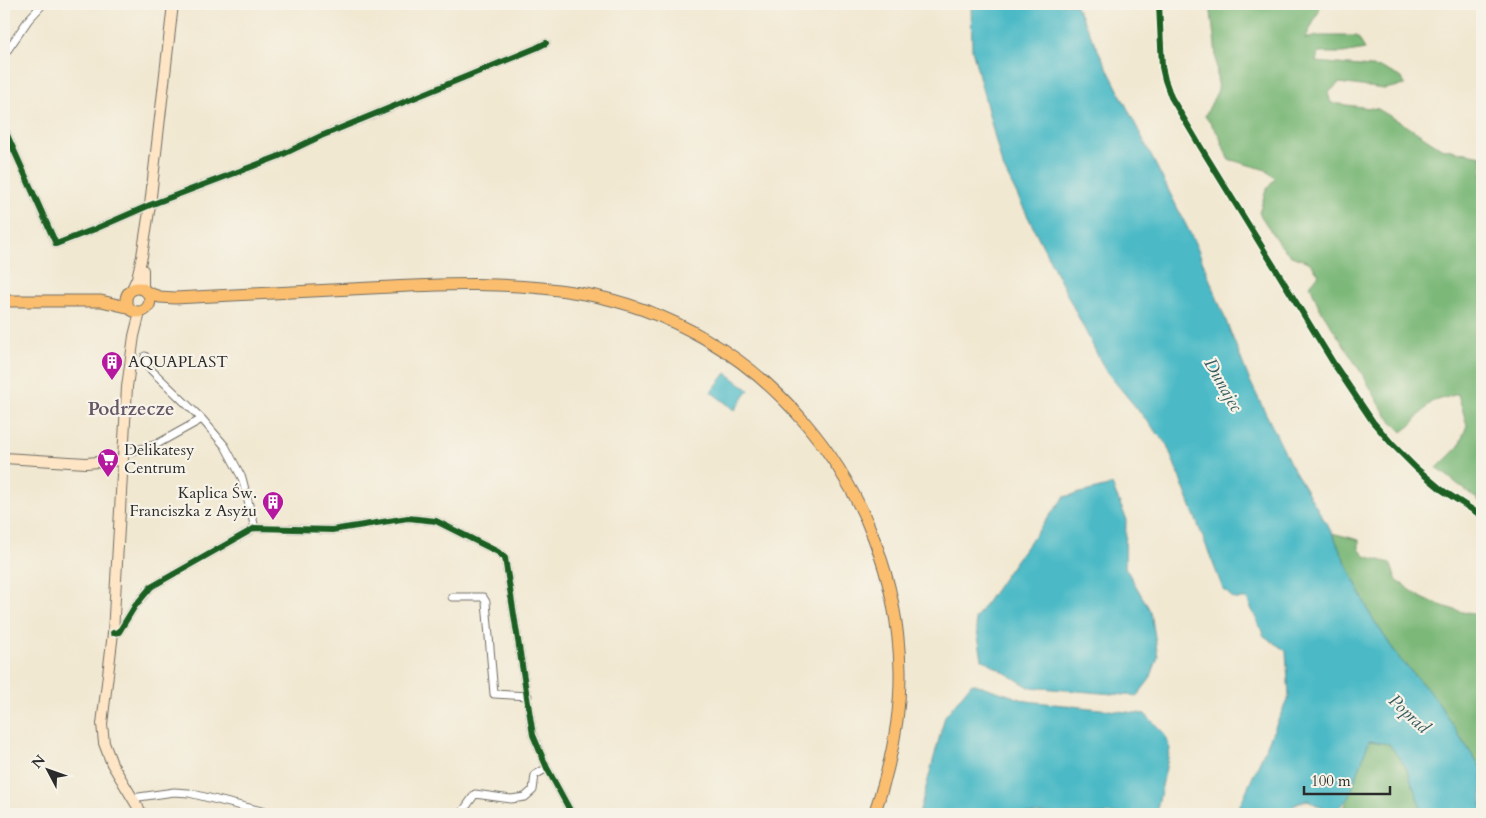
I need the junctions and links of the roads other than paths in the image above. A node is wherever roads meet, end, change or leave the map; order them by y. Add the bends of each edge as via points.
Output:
1 (43, 4) edge
2 (173, 4) edge
3 (546, 43) dead end
4 (4, 54) edge
5 (4, 128) edge
6 (150, 205) junction
7 (138, 300) junction
8 (4, 301) edge
9 (145, 356) dead end
10 (202, 419) junction
11 (123, 457) junction
12 (4, 458) edge
13 (255, 528) junction
14 (452, 597) dead end
15 (113, 633) junction
16 (528, 696) junction
17 (547, 768) junction
18 (133, 800) junction
19 (142, 814) edge
20 (274, 814) edge
21 (461, 814) edge
22 (572, 814) edge
23 (874, 814) edge

1 - 4 street
2 - 6 street
3 - 6 street via 277,157
5 - 6 street via 56,244
6 - 7 street
7 - 8 main road via 123,297 101,301
7 - 11 street via 132,323 134,336
7 - 23 main road via 471,284 548,289 612,300 661,317 731,356 790,406 820,441 851,488 868,523 884,570 892,600 900,671 891,760
9 - 10 street via 148,367
10 - 11 street via 157,444
10 - 13 street via 225,446 242,478
11 - 12 street via 86,463
11 - 15 street
13 - 15 street via 151,587 119,632
13 - 16 street via 332,530 408,518 436,521 498,552 505,558
14 - 16 street via 483,597 486,602 494,694
15 - 18 street via 102,734 112,764
16 - 17 street via 533,735
17 - 21 street via 535,775 533,790 525,797 511,799 475,794
17 - 22 street
18 - 19 street
18 - 20 street via 174,792 189,793

